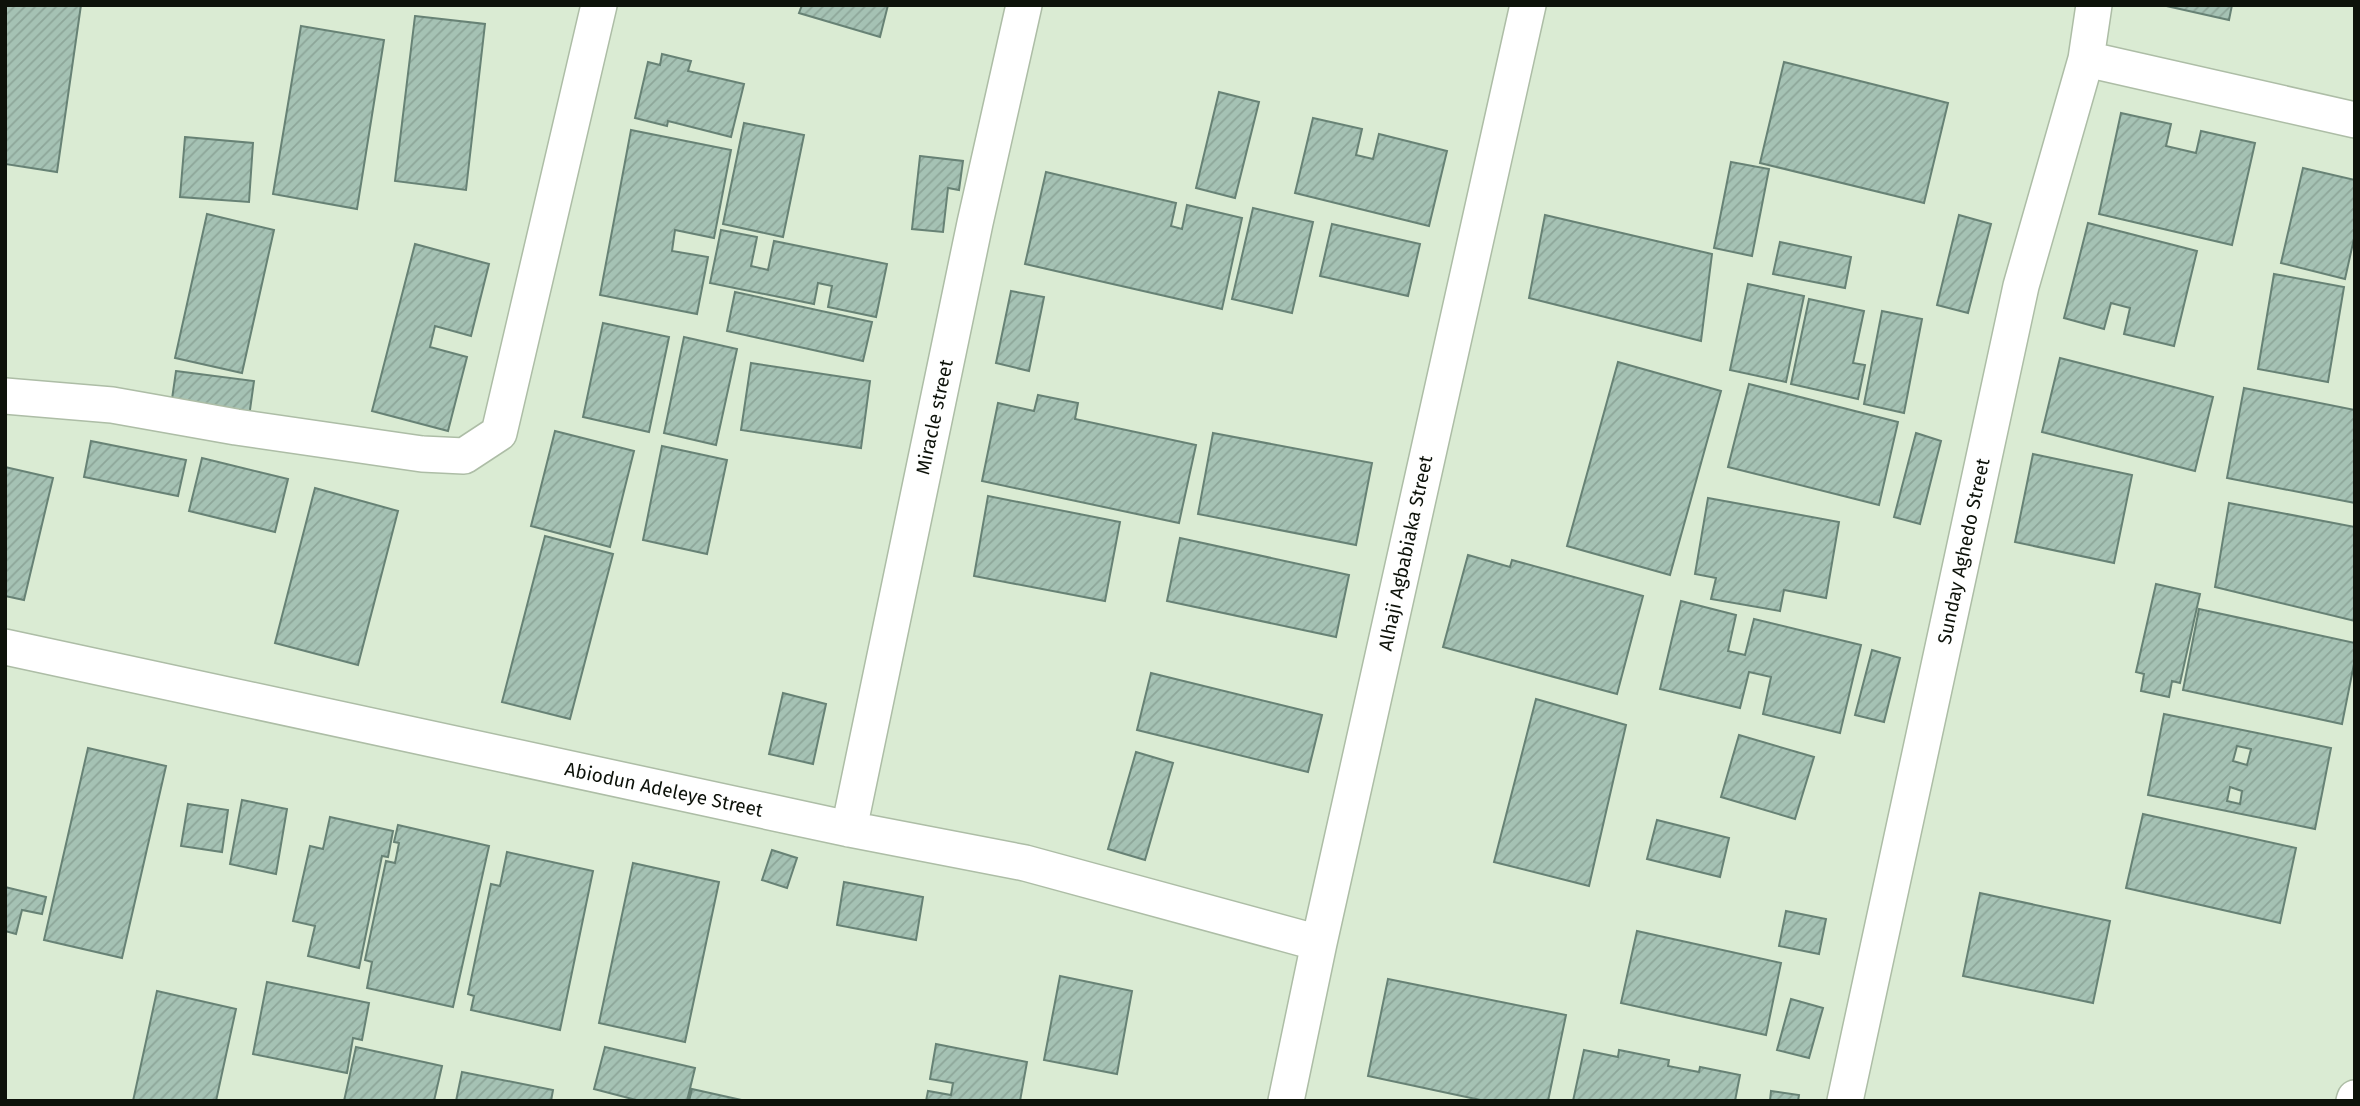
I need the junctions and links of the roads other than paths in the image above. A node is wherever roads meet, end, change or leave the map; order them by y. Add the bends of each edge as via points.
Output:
1 (599, 5) edge
2 (1024, 5) edge
3 (1528, 5) edge
4 (2094, 5) edge
5 (2086, 59) junction
6 (2355, 120) edge
7 (5, 396) edge
8 (5, 647) edge
9 (849, 829) junction
10 (1319, 943) junction
11 (1286, 1101) edge
12 (1845, 1101) edge

1 - 7 street via 499,433 464,456 422,454 113,405
2 - 9 street, Miracle street
3 - 10 street, Alhaji Agbabiaka Street
4 - 5 street, Sunday Aghedo Street
5 - 6 street
5 - 12 street, Sunday Aghedo Street via 2021,286
8 - 9 street, Abiodun Adeleye Street
9 - 10 street, Abiodun Adeleye Street via 1026,863
10 - 11 street, Alhaji Agbabiaka Street

